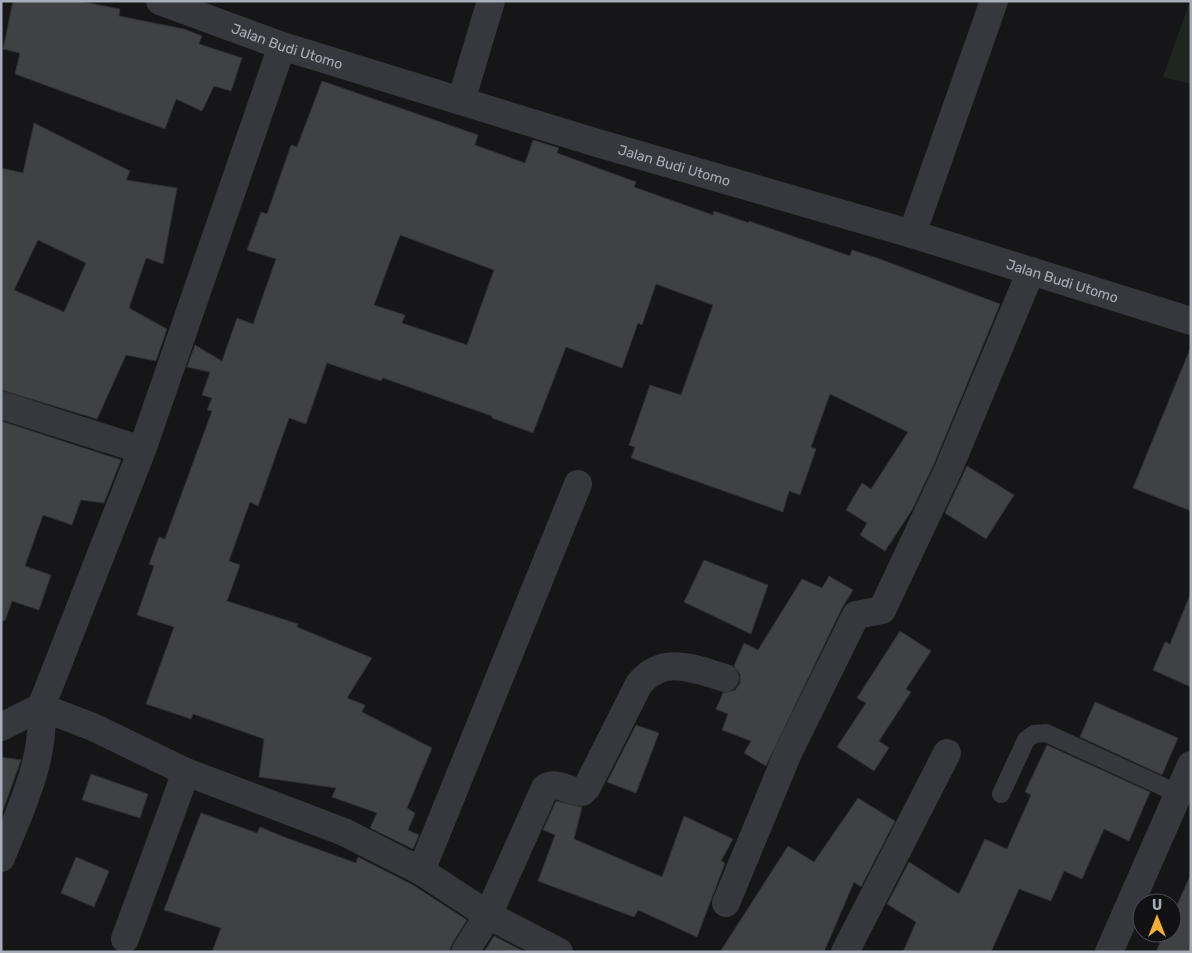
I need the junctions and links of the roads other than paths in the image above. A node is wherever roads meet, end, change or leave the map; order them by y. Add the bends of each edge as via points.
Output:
1 (160, 1) edge
2 (491, 1) edge
3 (994, 1) edge
4 (282, 46) junction
5 (461, 101) junction
6 (912, 234) junction
7 (1031, 271) junction
8 (1191, 321) edge
9 (1, 404) edge
10 (142, 450) junction
11 (578, 484) dead end
12 (725, 678) dead end
13 (41, 707) junction
14 (1, 727) edge
15 (948, 753) dead end
16 (1191, 765) edge
17 (186, 772) junction
18 (1001, 794) dead end
19 (1178, 794) junction
20 (1, 858) edge
21 (421, 871) junction
22 (726, 903) dead end
23 (488, 915) junction
24 (125, 939) dead end
25 (465, 952) edge
26 (560, 952) edge
27 (845, 952) edge
28 (1109, 952) edge

1 - 4 street, Jalan Budi Utomo
2 - 5 street
3 - 6 street
4 - 5 street, Jalan Budi Utomo
4 - 10 street
5 - 6 street, Jalan Budi Utomo
6 - 7 street, Jalan Budi Utomo
7 - 8 street, Jalan Budi Utomo
7 - 22 street via 948,470 882,610 856,615 788,753
9 - 10 street
10 - 13 street
11 - 21 street
12 - 23 street via 675,666 648,673 639,684 587,787 582,792 550,784 545,788
13 - 14 street
13 - 17 street via 93,727
13 - 20 street via 43,728 29,788
15 - 27 street
16 - 19 street
17 - 21 street via 344,832
17 - 24 street
18 - 19 lane via 1026,740 1034,734 1046,733
19 - 28 street
21 - 23 street
23 - 25 street
23 - 26 street

